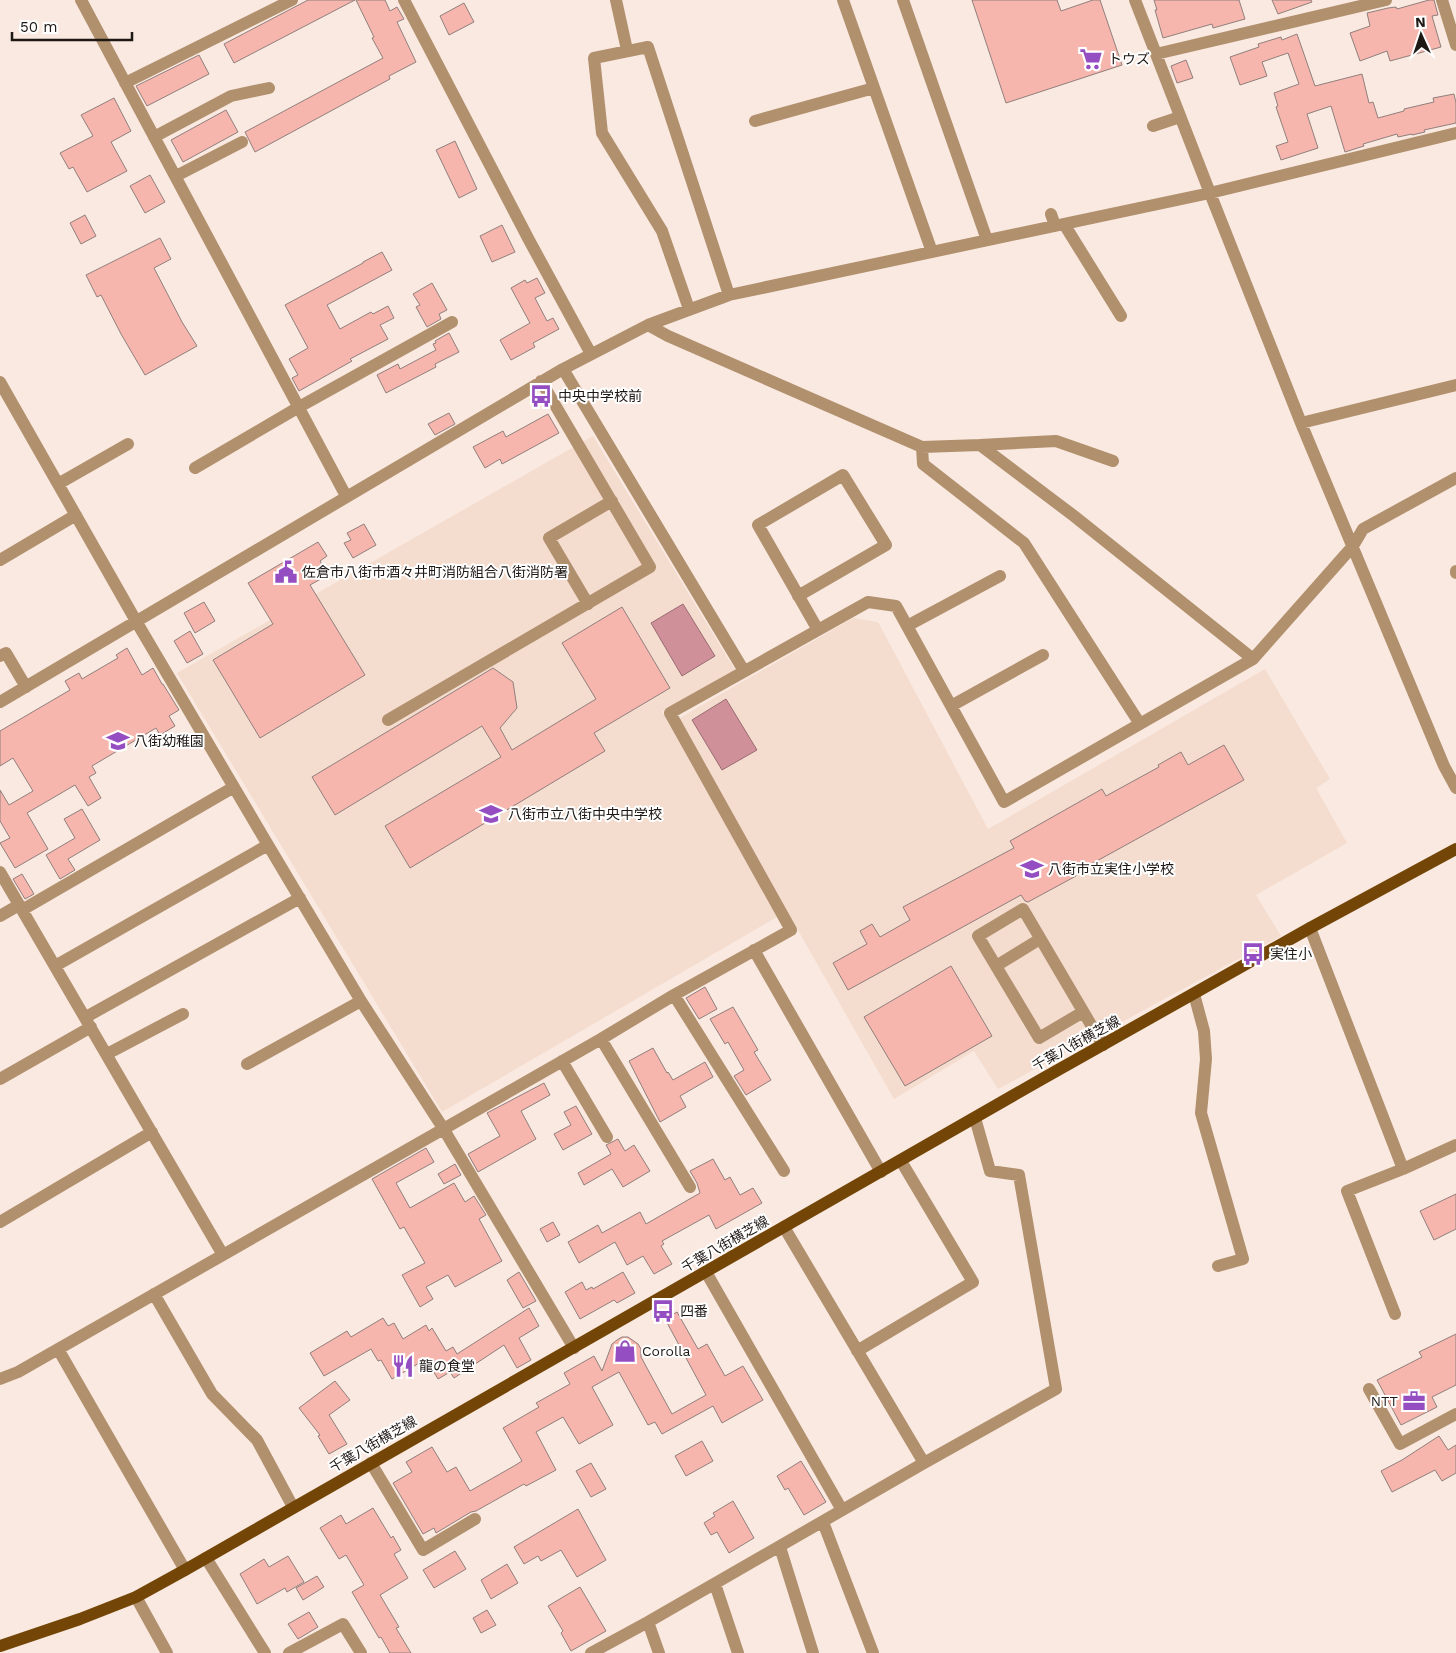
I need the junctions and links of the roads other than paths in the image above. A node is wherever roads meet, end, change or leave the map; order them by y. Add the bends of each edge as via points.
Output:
1 (81, 0) edge
2 (292, 0) edge
3 (404, 0) edge
4 (616, 0) edge
5 (842, 0) edge
6 (904, 0) edge
7 (1135, 0) edge
8 (1386, 0) edge
9 (1442, 0) edge
10 (1456, 46) edge
11 (627, 50) junction
12 (1156, 54) junction
13 (125, 83) junction
14 (269, 88) dead end
15 (874, 88) junction
16 (1180, 117) junction
17 (755, 121) dead end
18 (1153, 126) dead end
19 (1456, 133) edge
20 (154, 137) junction
21 (242, 142) dead end
22 (176, 176) junction
23 (1210, 193) junction
24 (1057, 221) junction
25 (987, 240) junction
26 (932, 252) junction
27 (729, 295) junction
28 (689, 309) junction
29 (1121, 316) dead end
30 (452, 322) dead end
31 (648, 325) junction
32 (591, 354) junction
33 (563, 369) junction
34 (541, 381) junction
35 (1, 385) edge
36 (1456, 385) edge
37 (299, 407) junction
38 (1302, 423) junction
39 (128, 444) dead end
40 (980, 445) junction
41 (922, 447) junction
42 (1113, 461) dead end
43 (195, 468) dead end
44 (1456, 478) edge
45 (58, 484) junction
46 (346, 496) junction
47 (612, 501) junction
48 (76, 516) junction
49 (1353, 546) junction
50 (0, 560) edge
51 (1000, 576) dead end
52 (798, 596) junction
53 (588, 604) junction
54 (136, 621) junction
55 (907, 626) junction
56 (818, 630) junction
57 (1043, 655) dead end
58 (0, 656) edge
59 (1253, 659) junction
60 (744, 671) junction
61 (26, 687) junction
62 (0, 702) edge
63 (951, 706) junction
64 (388, 720) dead end
65 (1140, 724) junction
66 (234, 787) junction
67 (1456, 788) edge
68 (268, 845) junction
69 (1456, 849) edge
70 (0, 872) edge
71 (300, 898) junction
72 (21, 908) junction
73 (0, 916) edge
74 (1310, 928) junction
75 (1040, 939) junction
76 (754, 950) junction
77 (56, 966) junction
78 (996, 966) junction
79 (1194, 994) junction
80 (674, 995) junction
81 (361, 1001) junction
82 (1084, 1012) junction
83 (184, 1014) dead end
84 (89, 1022) junction
85 (601, 1039) junction
86 (1103, 1045) junction
87 (107, 1054) junction
88 (562, 1061) junction
89 (247, 1064) dead end
90 (0, 1079) edge
91 (975, 1118) junction
92 (443, 1128) junction
93 (152, 1132) junction
94 (607, 1137) dead end
95 (1456, 1145) edge
96 (901, 1161) junction
97 (1403, 1169) junction
98 (784, 1171) dead end
99 (881, 1172) junction
100 (690, 1187) dead end
101 (0, 1222) edge
102 (784, 1227) junction
103 (223, 1255) junction
104 (1218, 1266) dead end
105 (706, 1272) junction
106 (154, 1294) junction
107 (1395, 1314) dead end
108 (574, 1348) junction
109 (58, 1349) junction
110 (858, 1350) junction
111 (0, 1379) edge
112 (1369, 1389) dead end
113 (1456, 1414) edge
114 (370, 1463) junction
115 (924, 1463) junction
116 (294, 1507) junction
117 (842, 1510) junction
118 (475, 1519) dead end
119 (823, 1522) junction
120 (780, 1547) junction
121 (206, 1558) junction
122 (185, 1570) junction
123 (715, 1584) junction
124 (136, 1596) junction
125 (648, 1622) junction
126 (0, 1646) edge
127 (614, 1647) edge
128 (167, 1653) edge
129 (265, 1653) edge
130 (289, 1653) edge
131 (361, 1653) edge
132 (591, 1653) edge
133 (659, 1653) edge
134 (738, 1653) edge
135 (813, 1653) edge
136 (873, 1653) edge

1 - 13 street
2 - 13 street
3 - 32 street
4 - 11 street
5 - 15 street
6 - 25 street
7 - 12 street
8 - 12 street
9 - 10 street
11 - 27 street via 648,47
11 - 28 street via 594,58 602,133 662,231
12 - 16 street
13 - 20 street
14 - 20 street via 231,96
15 - 17 street
15 - 26 street
16 - 18 street
16 - 23 street
19 - 23 street
20 - 22 street
21 - 22 street
22 - 37 street
23 - 24 street
23 - 38 street
24 - 25 street
24 - 29 street
25 - 26 street
26 - 27 street
27 - 28 street
28 - 31 street
30 - 37 street
31 - 32 street
31 - 41 street
32 - 33 street
33 - 34 street
33 - 60 street
34 - 46 street
34 - 47 street
35 - 45 street
36 - 38 street
37 - 43 street
37 - 46 street
38 - 49 street
39 - 45 street
40 - 41 street
40 - 42 street via 1056,441
40 - 59 street
41 - 65 street via 923,464 1024,543
44 - 49 street via 1363,529
45 - 48 street
46 - 54 street
47 - 53 street via 650,567
47 - 53 street via 549,538
48 - 50 street
48 - 54 street
49 - 59 street
49 - 67 street
51 - 55 street
52 - 52 street via 758,525 844,475 886,545
52 - 56 street
53 - 64 street
54 - 61 street
54 - 66 street
55 - 56 street via 896,606 868,602
55 - 63 street
56 - 60 street
57 - 63 street
58 - 61 street via 6,652
59 - 65 street
60 - 76 street via 670,713 791,930
61 - 62 street
63 - 65 street via 1004,802
66 - 68 street
66 - 72 street
68 - 71 street
68 - 77 street
69 - 74 main road, 千葉八街横芝線
70 - 72 street
71 - 81 street
71 - 84 street
72 - 73 street
72 - 77 street
74 - 79 main road, 千葉八街横芝線
74 - 97 street
75 - 78 street
75 - 78 street via 1023,910 978,936
75 - 82 street
76 - 80 street
76 - 99 street
77 - 84 street
78 - 82 street via 1039,1038
79 - 86 main road, 千葉八街横芝線
79 - 104 street via 1204,1031 1206,1059 1201,1113 1243,1259
80 - 85 street
80 - 98 street
81 - 89 street
81 - 92 street
82 - 86 street
83 - 87 street
84 - 87 street
84 - 90 street
85 - 88 street
85 - 100 street
86 - 91 main road, 千葉八街横芝線
87 - 93 street
88 - 92 street
88 - 94 street
91 - 96 main road, 千葉八街横芝線
91 - 115 street via 990,1170 1019,1175 1056,1389
92 - 103 street
92 - 108 street
93 - 101 street
93 - 103 street
95 - 97 street
96 - 99 main road, 千葉八街横芝線
96 - 110 street via 973,1282
97 - 107 street via 1347,1192
99 - 102 main road, 千葉八街横芝線
102 - 105 main road, 千葉八街横芝線
102 - 110 street
103 - 106 street
105 - 108 main road, 千葉八街横芝線
105 - 117 street
106 - 109 street
106 - 116 street via 212,1394 257,1440
108 - 114 main road, 千葉八街横芝線
109 - 111 street
109 - 122 street
110 - 115 street
112 - 113 street via 1400,1444
114 - 116 main road, 千葉八街横芝線
114 - 118 street via 422,1550
115 - 117 street
116 - 121 main road, 千葉八街横芝線
117 - 119 street
119 - 120 street
119 - 136 street
120 - 123 street
120 - 135 street
121 - 122 main road, 千葉八街横芝線
121 - 129 street
122 - 124 main road, 千葉八街横芝線
123 - 125 street
123 - 134 street
124 - 126 main road, 千葉八街横芝線
124 - 128 street
125 - 127 street
125 - 133 street
127 - 132 street
130 - 131 street via 343,1624

